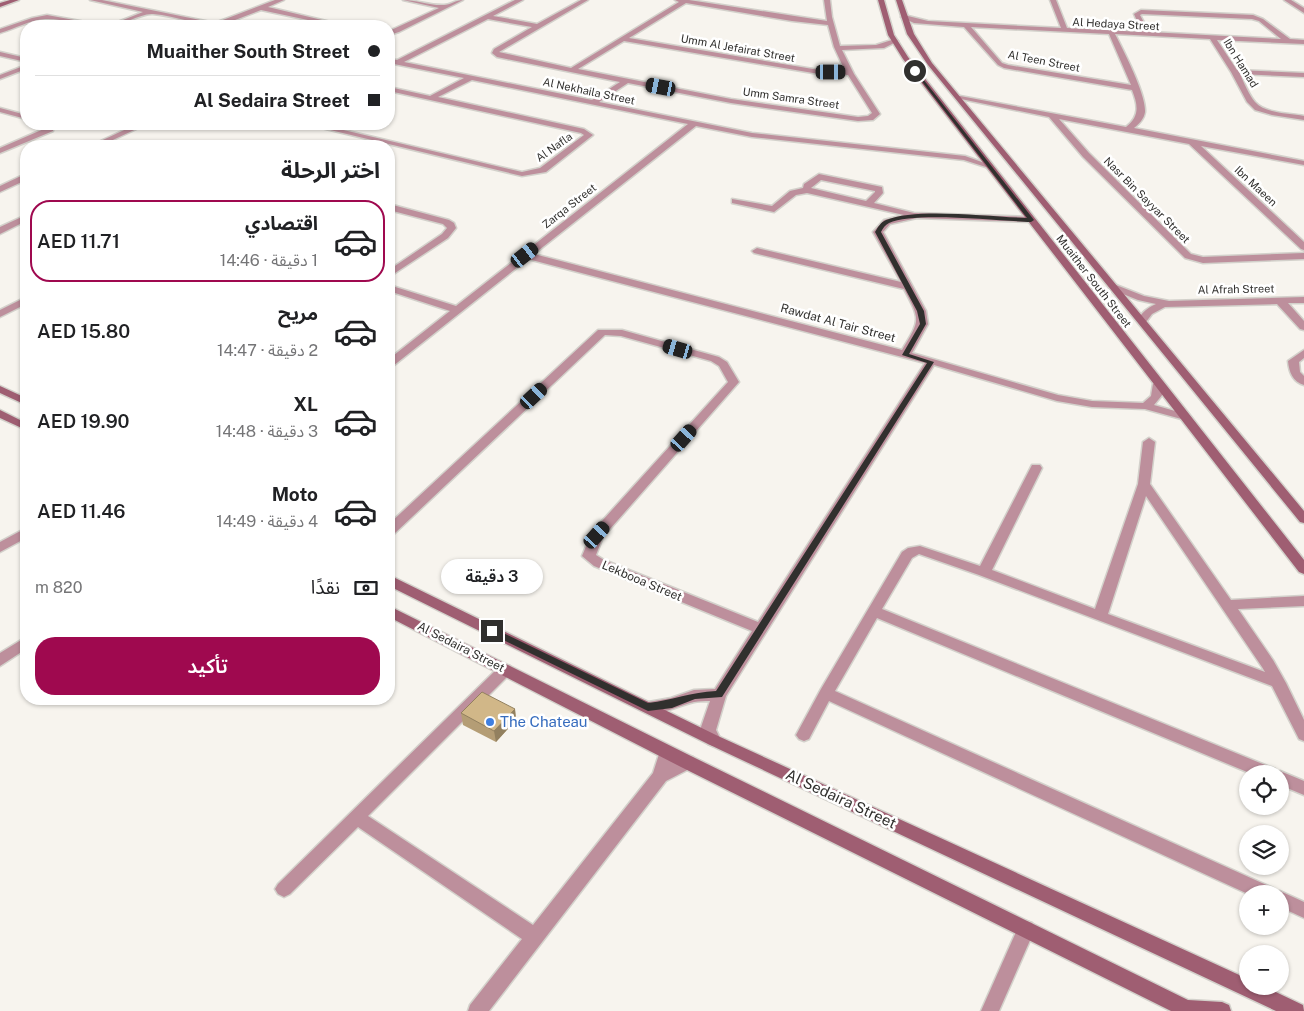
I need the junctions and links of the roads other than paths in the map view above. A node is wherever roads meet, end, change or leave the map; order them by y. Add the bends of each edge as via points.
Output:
1 (16, 0) edge
2 (93, 0) edge
3 (281, 0) edge
4 (406, 0) edge
5 (460, 0) edge
6 (520, 0) edge
7 (585, 0) edge
8 (827, 0) edge
9 (881, 0) edge
10 (899, 0) edge
11 (1053, 0) edge
12 (1287, 0) edge
13 (682, 1) edge
14 (0, 5) edge
15 (445, 7) junction
16 (262, 8) junction
17 (1304, 11) edge
18 (150, 12) junction
19 (487, 17) junction
20 (904, 17) junction
21 (31, 20) edge
22 (63, 20) edge
23 (128, 20) edge
24 (189, 20) edge
25 (233, 20) edge
26 (317, 20) edge
27 (829, 23) junction
28 (928, 23) junction
29 (20, 24) edge
30 (966, 25) junction
31 (536, 26) junction
32 (909, 30) junction
33 (1065, 31) junction
34 (0, 32) edge
35 (395, 32) edge
36 (1112, 34) junction
37 (1147, 35) junction
38 (625, 38) junction
39 (1212, 38) junction
40 (895, 41) junction
41 (1288, 41) junction
42 (1304, 42) edge
43 (875, 47) junction
44 (838, 48) junction
45 (901, 52) junction
46 (0, 54) edge
47 (20, 59) edge
48 (397, 63) joint
49 (20, 70) edge
50 (572, 70) junction
51 (1235, 72) junction
52 (848, 73) junction
53 (1304, 75) edge
54 (0, 77) edge
55 (470, 78) junction
56 (626, 81) junction
57 (1134, 88) junction
58 (395, 90) edge
59 (431, 98) junction
60 (960, 98) junction
61 (592, 103) junction
62 (988, 105) junction
63 (0, 110) edge
64 (971, 112) junction
65 (20, 115) edge
66 (1052, 116) junction
67 (1304, 118) edge
68 (693, 124) junction
69 (48, 130) edge
70 (130, 130) edge
71 (334, 130) edge
72 (1128, 130) junction
73 (28, 140) edge
74 (107, 140) edge
75 (375, 140) edge
76 (969, 141) junction
77 (1192, 142) junction
78 (20, 144) edge
79 (395, 145) edge
80 (400, 146) junction
81 (395, 149) edge
82 (0, 152) edge
83 (935, 156) junction
84 (1304, 163) edge
85 (989, 166) junction
86 (20, 180) edge
87 (0, 189) edge
88 (807, 190) junction
89 (735, 202) dead end
90 (868, 204) junction
91 (395, 209) edge
92 (917, 215) junction
93 (1031, 220) junction
94 (20, 221) edge
95 (882, 226) junction
96 (0, 231) edge
97 (1304, 247) edge
98 (756, 251) dead end
99 (525, 255) junction
100 (1304, 256) edge
101 (395, 270) edge
102 (908, 287) junction
103 (1116, 288) junction
104 (395, 290) edge
105 (1304, 300) edge
106 (0, 301) edge
107 (1280, 301) junction
108 (1168, 303) junction
109 (20, 304) edge
110 (16, 307) junction
111 (457, 310) junction
112 (0, 314) edge
113 (1142, 320) junction
114 (1304, 326) edge
115 (1304, 353) edge
116 (905, 355) junction
117 (395, 359) edge
118 (931, 362) junction
119 (1304, 382) edge
120 (1158, 384) junction
121 (0, 389) edge
122 (20, 399) edge
123 (1145, 406) junction
124 (0, 413) edge
125 (1185, 417) junction
126 (20, 423) edge
127 (1149, 442) dead end
128 (1036, 468) dead end
129 (1144, 484) junction
130 (1304, 519) edge
131 (395, 525) edge
132 (20, 536) edge
133 (0, 548) edge
134 (1304, 569) edge
135 (984, 572) junction
136 (395, 583) edge
137 (1304, 601) edge
138 (1226, 605) junction
139 (874, 611) junction
140 (395, 614) edge
141 (1100, 616) junction
142 (760, 629) junction
143 (20, 646) edge
144 (0, 661) edge
145 (505, 670) junction
146 (1279, 683) junction
147 (826, 693) junction
148 (719, 695) junction
149 (648, 707) junction
150 (804, 735) dead end
151 (1304, 735) edge
152 (713, 740) junction
153 (667, 752) junction
154 (687, 762) junction
155 (1248, 765) edge
156 (660, 776) junction
157 (1289, 782) edge
158 (1304, 788) edge
159 (356, 818) junction
160 (1248, 885) edge
161 (284, 889) dead end
162 (1289, 904) edge
163 (1304, 910) edge
164 (1026, 929) junction
165 (535, 936) junction
166 (1188, 1010) edge
167 (478, 1011) edge
168 (990, 1011) edge
169 (1222, 1011) edge
170 (1296, 1011) edge

1 - 14 street
2 - 18 street
3 - 16 street
4 - 15 street
5 - 15 street
6 - 19 street
7 - 31 street, Umm Samra Street
8 - 27 street, Umm Samra Street
9 - 40 street, Muaither South Street
10 - 20 street, Muaither South Street
11 - 33 street
12 - 17 street
13 - 27 street
13 - 38 street
15 - 35 street
16 - 25 street
16 - 26 street
18 - 23 street
18 - 24 street
19 - 31 street
19 - 48 street
20 - 28 street, Al Hedaya Street
20 - 32 street, Muaither South Street
21 - 22 street via 47,17
27 - 44 street, Umm Samra Street
28 - 30 street, Al Hedaya Street
28 - 32 street, Al Hedaya Street
29 - 34 street
30 - 33 street, Al Hedaya Street
30 - 57 street, Al Teen Street via 1006,67
31 - 50 street, Umm Samra Street via 495,53
32 - 60 street, Muaither South Street via 920,50
33 - 36 street, Al Hedaya Street
36 - 37 street, Al Hedaya Street
36 - 57 street
37 - 39 street, Al Hedaya Street
37 - 41 street via 1137,14 1141,12 1253,17
38 - 50 street
38 - 52 street, Umm Al Jefairat Street via 813,71
39 - 41 street, Al Hedaya Street
39 - 51 street, Ibn Hamad
40 - 43 street
40 - 45 street, Muaither South Street
41 - 42 street, Al Hedaya Street
43 - 44 street
43 - 45 street
44 - 52 street, Umm Samra Street
45 - 76 street, Muaither South Street
46 - 47 street
48 - 55 street, Al Nekhaila Street
49 - 54 street
50 - 56 street, Umm Samra Street
51 - 53 street
51 - 67 street, Ibn Hamad via 1251,102 1258,108
52 - 56 street, Umm Samra Street via 876,114 870,118 731,101
55 - 59 street
55 - 61 street, Al Nekhaila Street
56 - 61 street
57 - 72 street via 1141,111
58 - 59 street, Al Nafla
59 - 80 street, Al Nafla via 588,134 543,170 530,174 513,173
60 - 62 street
60 - 64 street, Muaither South Street
61 - 68 street, Al Nekhaila Street
62 - 64 street via 977,106
62 - 66 street
63 - 65 street
64 - 103 street, Muaither South Street
66 - 72 street
66 - 100 street, Nasr Bin Sayyar Street via 1086,155 1188,256 1203,260
68 - 83 street, Al Nekhaila Street via 752,135
68 - 99 street, Zarqa Street
69 - 73 street
70 - 74 street
71 - 75 street, Al Nafla
72 - 77 street
76 - 83 street, Al Nekhaila Street via 969,148 962,153
76 - 85 street, Muaither South Street
77 - 84 street
77 - 97 street, Ibn Maeen
78 - 82 street
79 - 80 street, Al Nafla
80 - 81 street
83 - 85 street, Al Nekhaila Street via 965,158
85 - 93 street, Muaither South Street
86 - 87 street
88 - 89 street via 793,193 774,209
88 - 90 street
88 - 90 street via 807,186 819,176 879,189 880,193
90 - 92 street
90 - 95 street
91 - 101 street via 452,224 445,236
92 - 93 street
92 - 95 street
93 - 120 street, Muaither South Street
94 - 96 street
95 - 102 street via 878,232
98 - 102 street
99 - 111 street, Zarqa Street
99 - 116 street, Rawdat Al Tair Street
102 - 116 street via 921,311 923,324
103 - 108 street, Al Afrah Street
103 - 113 street, Muaither South Street
104 - 111 street
105 - 107 street, Al Afrah Street
106 - 110 street
107 - 108 street, Al Afrah Street
107 - 114 street
108 - 113 street, Al Afrah Street via 1155,307
109 - 110 street
110 - 112 street
111 - 117 street, Zarqa Street
113 - 130 street, Muaither South Street
115 - 119 street via 1293,362 1295,373
116 - 118 street, Rawdat Al Tair Street
118 - 123 street, Rawdat Al Tair Street via 1077,402
118 - 142 street
120 - 123 street via 1156,399
120 - 125 street, Muaither South Street
121 - 122 street
123 - 125 street, Rawdat Al Tair Street
124 - 126 street
125 - 134 street, Muaither South Street
127 - 129 street
128 - 135 street
129 - 138 street
129 - 141 street
131 - 142 street, Lekbooa Street via 602,332 622,333 716,359 734,382 597,535 589,556 599,563
132 - 133 street
135 - 139 street via 929,552 913,551
135 - 141 street
136 - 149 street, Al Sedaira Street
137 - 138 street
138 - 146 street
139 - 147 street
139 - 155 street
140 - 145 street, Al Sedaira Street
141 - 146 street
142 - 148 street
143 - 144 street
145 - 153 street, Al Sedaira Street
145 - 159 street
146 - 151 street
147 - 150 street
147 - 160 street
148 - 149 street via 694,696 672,704
148 - 152 street via 708,730
149 - 152 street, Al Sedaira Street
152 - 170 street, Al Sedaira Street
153 - 154 street, Al Sedaira Street
153 - 156 street
154 - 156 street
154 - 164 street, Al Sedaira Street
156 - 165 street
157 - 158 street
159 - 161 street
159 - 165 street
162 - 163 street
164 - 166 street, Al Sedaira Street
164 - 168 street
165 - 167 street
166 - 169 street

